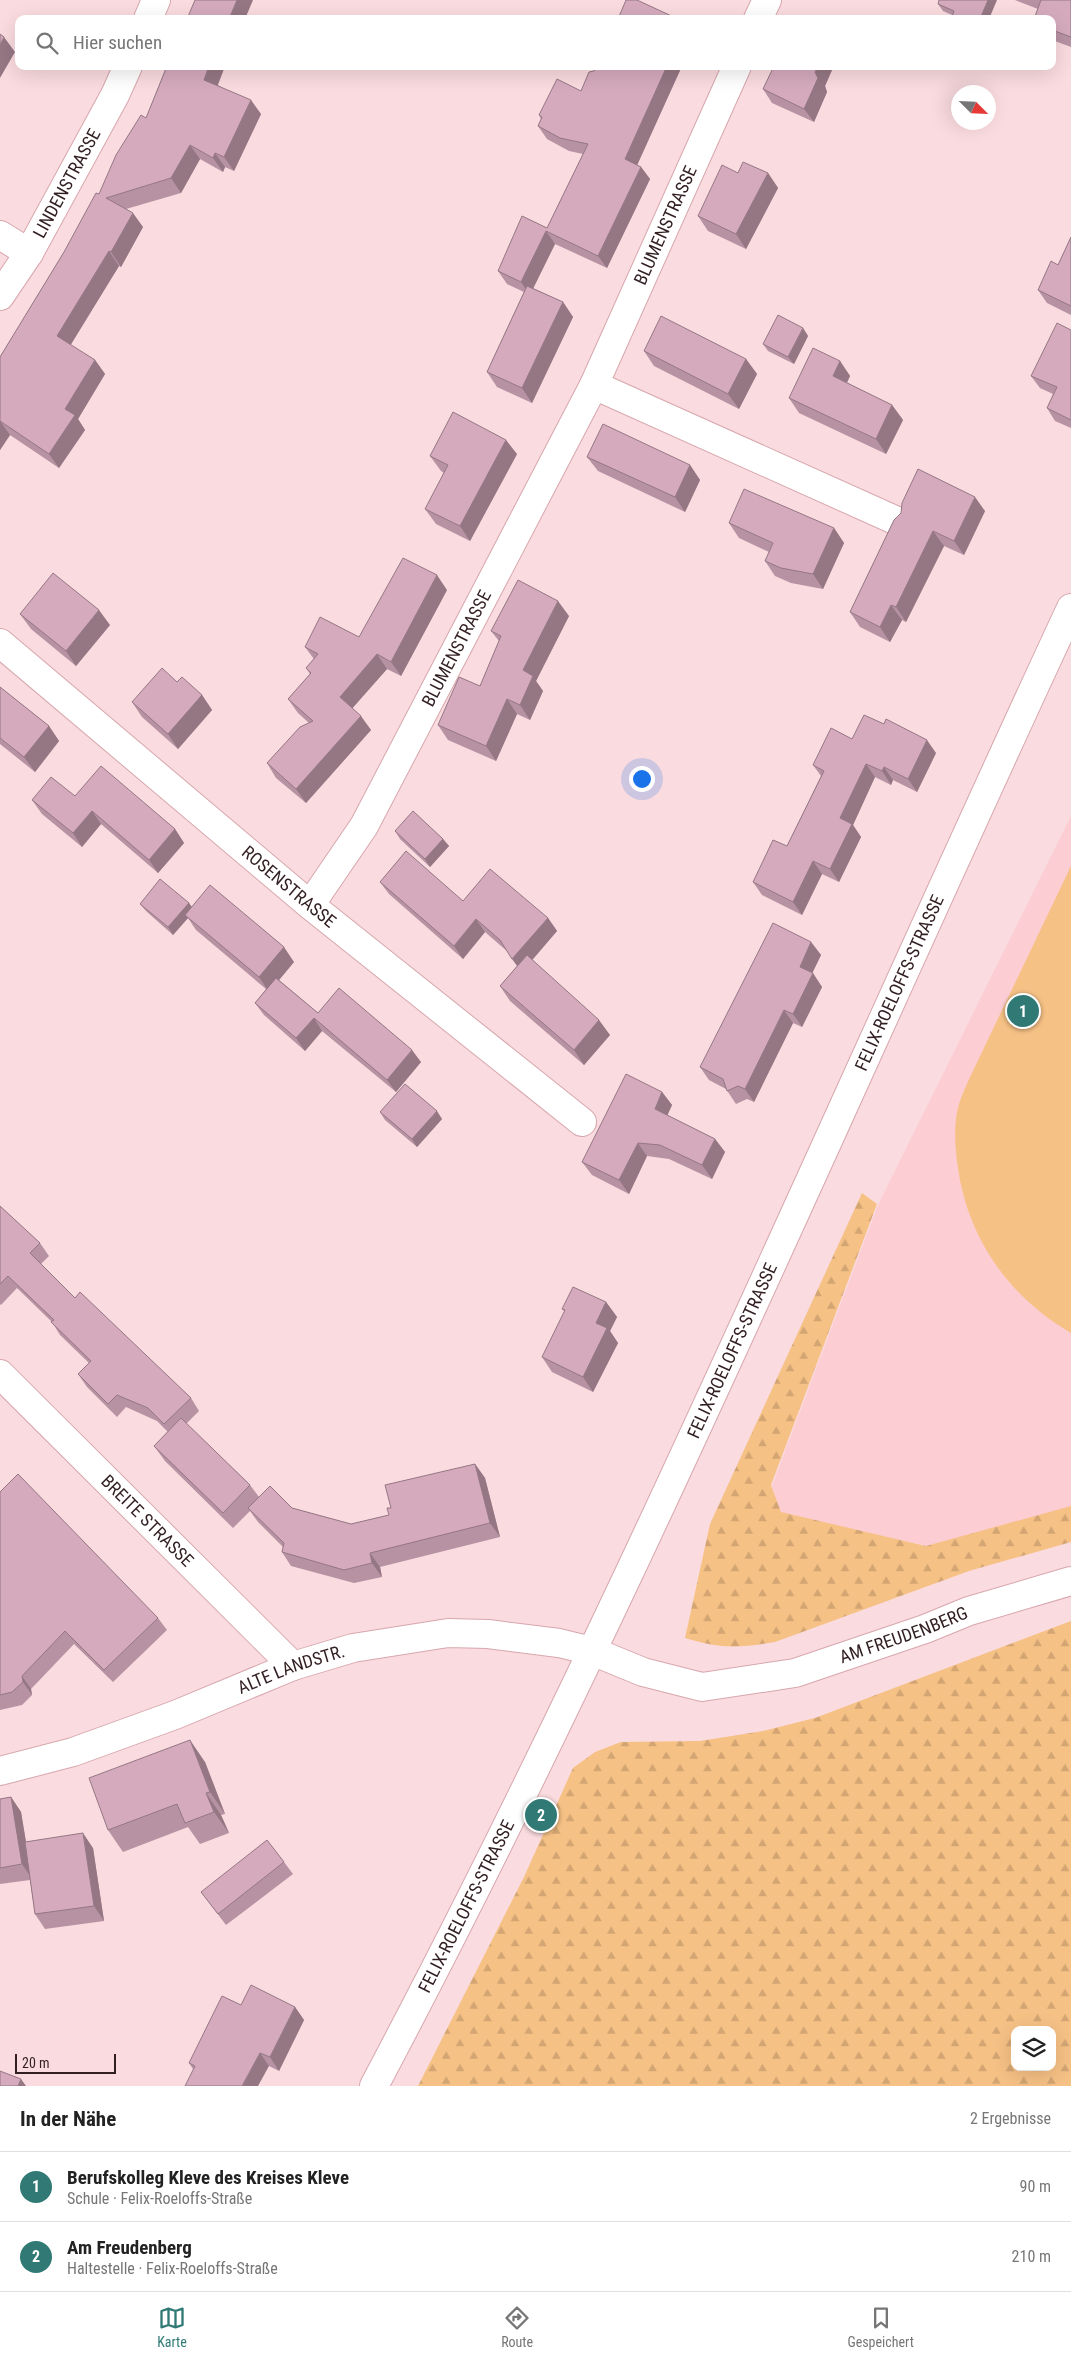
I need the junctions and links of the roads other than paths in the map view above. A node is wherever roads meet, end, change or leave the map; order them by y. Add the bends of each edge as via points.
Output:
1 (156, 0) edge
2 (767, 0) edge
3 (150, 15) edge
4 (760, 15) edge
5 (126, 70) edge
6 (735, 70) edge
7 (0, 235) edge
8 (29, 253) junction
9 (0, 296) edge
10 (594, 385) junction
11 (897, 521) edge
12 (1071, 608) edge
13 (0, 643) edge
14 (310, 905) junction
15 (582, 1122) dead end
16 (0, 1374) edge
17 (1071, 1581) edge
18 (592, 1651) junction
19 (293, 1666) junction
20 (0, 1771) edge
21 (374, 2086) edge

1 - 3 street
2 - 4 street
5 - 8 street, LINDENSTRASSE
6 - 10 street, BLUMENSTRASSE
7 - 8 street
8 - 9 street, LINDENSTRASSE
10 - 11 street
10 - 14 street, BLUMENSTRASSE via 364,826
12 - 18 street, FELIX-ROELOFFS-STRASSE
13 - 14 street, ROSENSTRASSE
14 - 15 street, ROSENSTRASSE
16 - 19 street, BREITE STRASSE
17 - 18 street, AM FREUDENBERG via 970,1611 795,1673 702,1688 643,1672
18 - 19 street, ALTE LANDSTR. via 559,1642 448,1633 353,1648
18 - 21 street, FELIX-ROELOFFS-STRASSE via 438,1964
19 - 20 street, ALTE LANDSTR. via 82,1749

